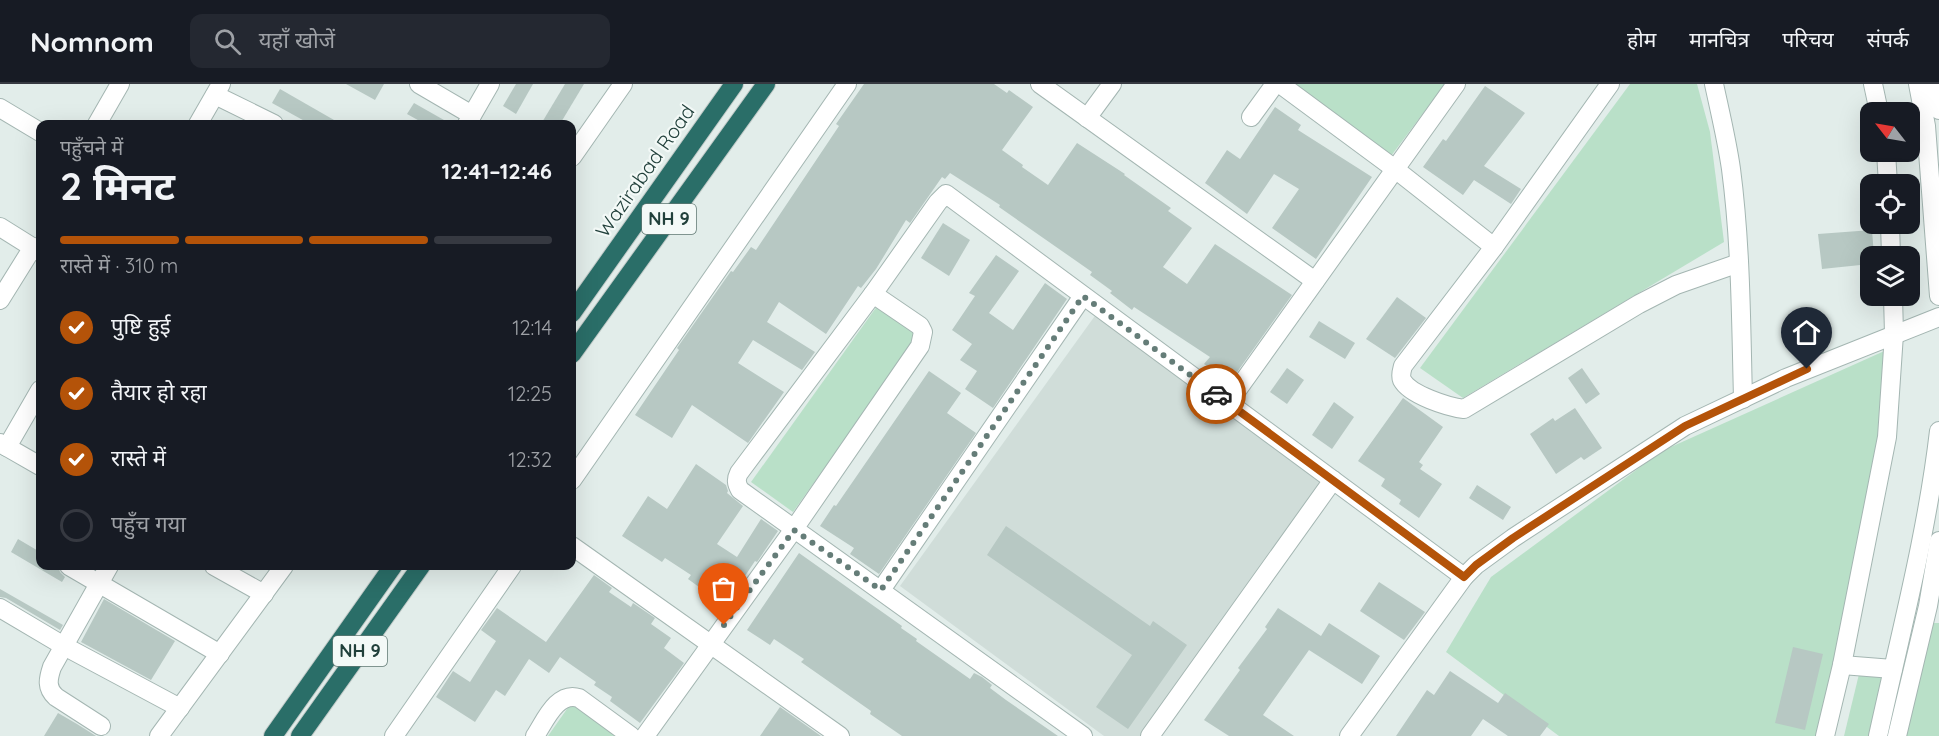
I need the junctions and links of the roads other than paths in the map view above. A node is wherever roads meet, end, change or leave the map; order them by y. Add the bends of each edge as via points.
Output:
1 (120, 84) edge
2 (419, 84) edge
3 (490, 84) edge
4 (623, 84) edge
5 (734, 84) edge
6 (766, 84) edge
7 (847, 84) edge
8 (1040, 84) edge
9 (1112, 84) edge
10 (1275, 84) edge
11 (1280, 84) edge
12 (1456, 84) edge
13 (1610, 84) edge
14 (1714, 84) edge
15 (1873, 84) edge
16 (1918, 84) edge
17 (1935, 84) edge
18 (218, 90) edge
19 (1877, 102) edge
20 (0, 109) edge
21 (1939, 110) edge
22 (1087, 117) junction
23 (1251, 117) dead end
24 (99, 120) edge
25 (200, 120) edge
26 (267, 120) edge
27 (469, 120) edge
28 (36, 130) edge
29 (576, 151) edge
30 (1395, 169) junction
31 (1936, 208) edge
32 (0, 227) edge
33 (1494, 247) junction
34 (36, 248) edge
35 (36, 250) edge
36 (1739, 263) junction
37 (1315, 281) junction
38 (873, 294) junction
39 (1083, 296) junction
40 (1939, 296) edge
41 (0, 300) edge
42 (1893, 306) edge
43 (576, 307) edge
44 (1939, 317) edge
45 (1894, 334) junction
46 (576, 348) edge
47 (36, 396) edge
48 (1743, 399) junction
49 (1228, 403) junction
50 (1939, 431) edge
51 (3, 445) edge
52 (36, 464) edge
53 (576, 474) edge
54 (1333, 480) junction
55 (794, 530) junction
56 (1939, 541) edge
57 (576, 549) edge
58 (76, 570) edge
59 (106, 570) edge
60 (223, 570) edge
61 (281, 570) edge
62 (390, 570) edge
63 (417, 570) edge
64 (509, 570) edge
65 (1464, 577) junction
66 (99, 582) junction
67 (881, 590) junction
68 (264, 594) junction
69 (1907, 606) junction
70 (1934, 606) edge
71 (0, 608) edge
72 (711, 644) junction
73 (64, 646) junction
74 (220, 654) junction
75 (1842, 665) junction
76 (1893, 669) junction
77 (180, 708) junction
78 (101, 726) dead end
79 (159, 736) edge
80 (273, 736) edge
81 (300, 736) edge
82 (394, 736) edge
83 (535, 736) edge
84 (631, 736) edge
85 (645, 736) edge
86 (840, 736) edge
87 (1083, 736) edge
88 (1150, 736) edge
89 (1350, 736) edge
90 (1825, 736) edge
91 (1878, 736) edge
92 (1897, 736) edge

1 - 24 street
2 - 27 street
3 - 27 street
4 - 29 street
5 - 43 highway, Wazirabad Road / NH 9
6 - 46 highway, NH 9
7 - 53 street
8 - 22 street
9 - 22 street
10 - 23 street
11 - 30 street
12 - 30 street
13 - 33 street
14 - 36 street via 1731,168
15 - 19 street
16 - 31 street
17 - 21 street
18 - 25 street
18 - 26 street
20 - 28 street
22 - 37 street
30 - 33 street
30 - 37 street
31 - 40 street
32 - 34 street
33 - 36 street via 1403,366 1402,380 1408,387 1447,406 1472,406 1648,299
35 - 41 street
36 - 48 street
37 - 49 street
38 - 39 street via 946,194
38 - 55 street via 920,326 920,346
38 - 55 street via 736,478 740,490
39 - 49 street
39 - 67 street
42 - 45 street
44 - 45 street
45 - 48 street
45 - 75 street via 1887,437
47 - 51 street
48 - 65 street via 1685,426 1600,479
49 - 54 street
50 - 69 street via 1930,502
51 - 52 street
54 - 65 street
54 - 88 street
55 - 67 street
55 - 72 street
56 - 70 street
57 - 72 street
58 - 66 street
59 - 66 street
60 - 68 street
61 - 68 street
62 - 80 highway, NH 9
63 - 81 highway, NH 9
64 - 82 street
65 - 89 street
66 - 73 street
66 - 74 street
67 - 87 street
68 - 74 street
69 - 70 street
69 - 76 street
70 - 92 street
71 - 73 street
72 - 85 street
72 - 86 street
73 - 77 street
73 - 78 street via 49,677 50,692
74 - 77 street
75 - 76 street
75 - 90 street
76 - 91 street
77 - 79 street
83 - 84 street via 566,696 579,698

